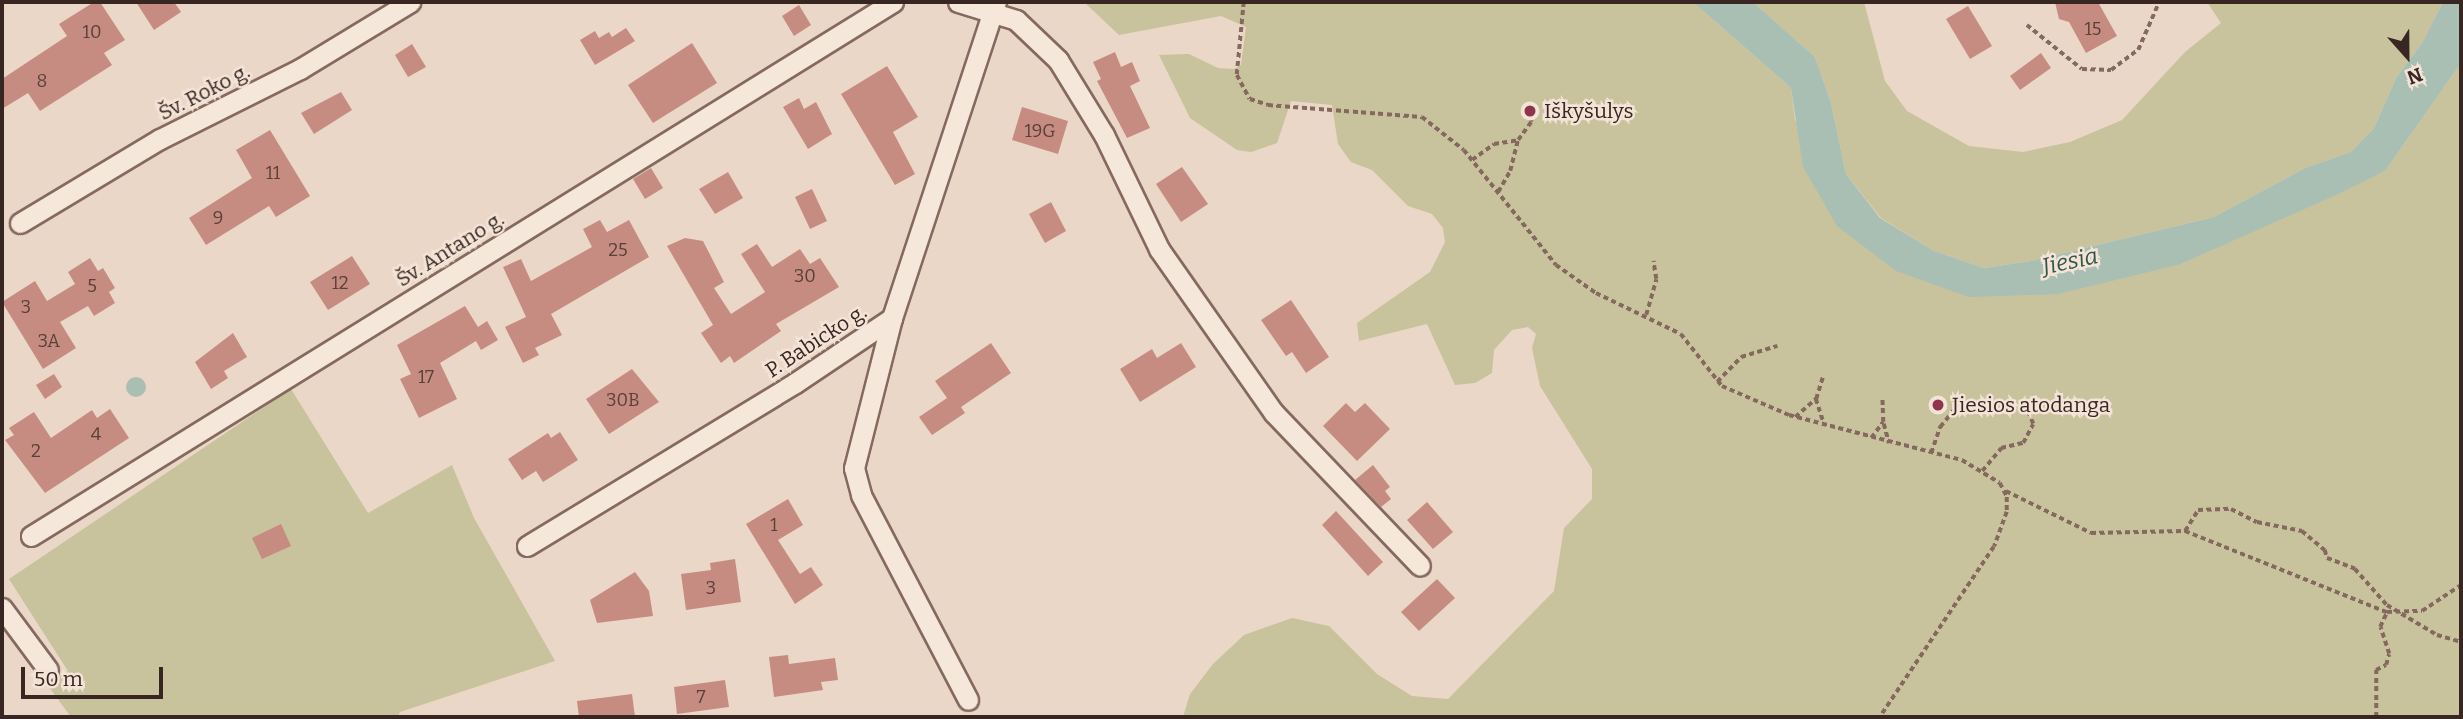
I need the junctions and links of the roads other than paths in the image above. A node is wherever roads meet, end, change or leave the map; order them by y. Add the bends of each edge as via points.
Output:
1 (410, 2) edge
2 (893, 2) edge
3 (958, 2) edge
4 (994, 8) edge
5 (20, 223) dead end
6 (892, 318) junction
7 (31, 536) dead end
8 (527, 546) dead end
9 (1420, 566) dead end
10 (2, 608) edge
11 (48, 670) dead end
12 (968, 700) dead end

1 - 5 street, Šv. Roko g. via 300,69 160,139
2 - 7 street, Šv. Antano g.
3 - 4 street
4 - 6 street, P. Babicko g.
4 - 9 street via 1016,20 1058,60 1104,135 1159,249 1274,413
6 - 8 street, P. Babicko g. via 795,383
6 - 12 street via 854,468 861,495
10 - 11 street

